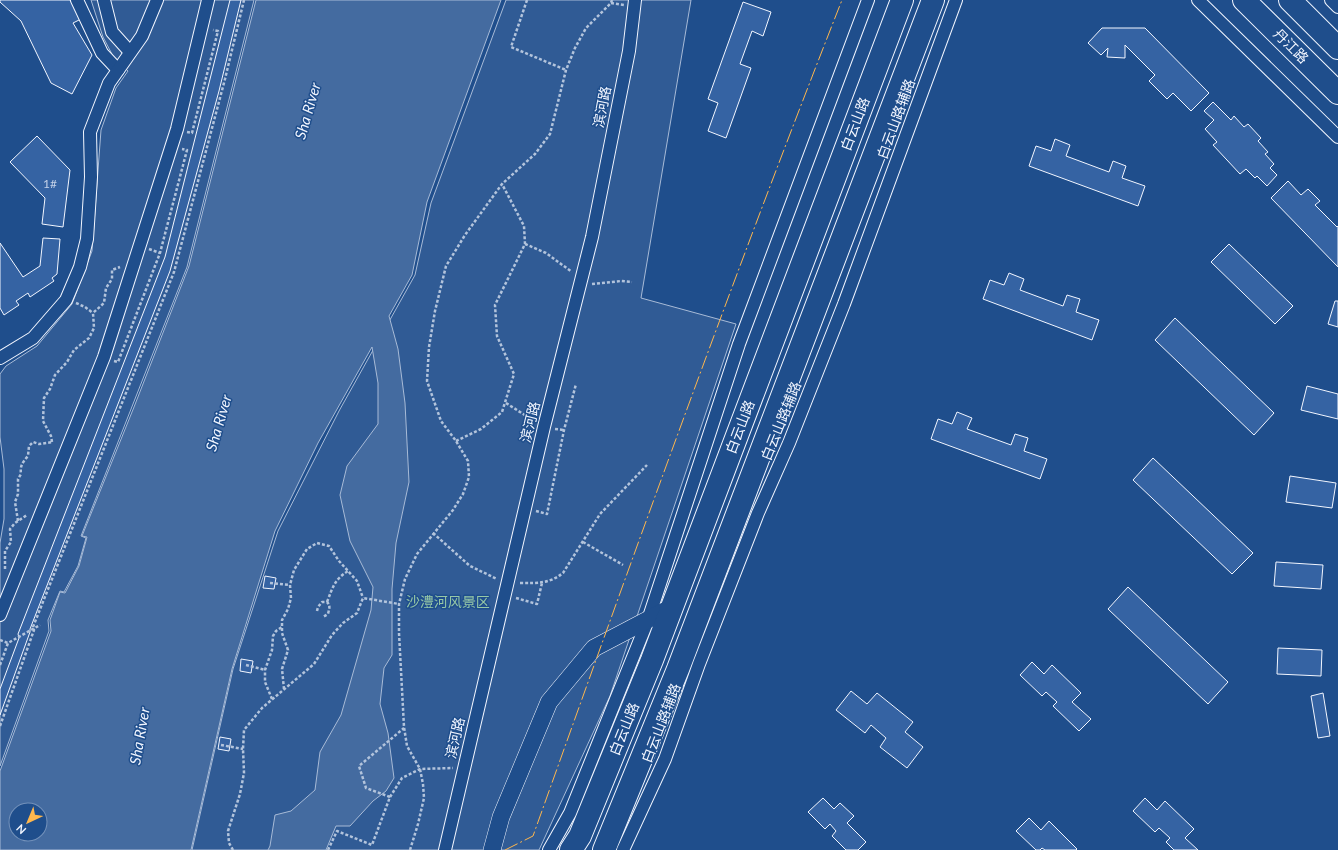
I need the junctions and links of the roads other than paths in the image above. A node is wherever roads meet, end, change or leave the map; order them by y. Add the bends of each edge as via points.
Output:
1 (77, 0) edge
2 (104, 0) edge
3 (157, 0) edge
4 (208, 0) edge
5 (635, 0) edge
6 (868, 0) edge
7 (902, 0) edge
8 (933, 0) edge
9 (956, 0) edge
10 (1198, 0) edge
11 (1244, 0) edge
12 (1331, 0) edge
13 (1293, 1) edge
14 (1338, 7) edge
15 (1338, 48) edge
16 (130, 52) junction
17 (118, 70) junction
18 (1338, 92) edge
19 (1338, 137) edge
20 (0, 358) edge
21 (672, 608) junction
22 (0, 615) edge
23 (648, 620) junction
24 (445, 850) edge
25 (492, 850) edge
26 (549, 850) edge
27 (571, 850) edge
28 (604, 850) edge
29 (623, 850) edge

1 - 17 street via 102,53
2 - 16 street via 112,32
3 - 16 street via 142,36
4 - 22 street via 177,129 104,357
5 - 24 street, 滨河路 via 629,52 592,237 504,595
6 - 23 street via 739,344
7 - 21 highway, 白云山路
8 - 28 highway, 白云山路 via 678,669
9 - 29 street, 白云山路辅路 via 844,304 789,443 758,513 664,759
10 - 19 street
11 - 18 highway, 丹江路
12 - 14 street
13 - 15 highway
16 - 17 street
17 - 20 street via 109,83 90,132 88,239 80,267 66,300 33,338
21 - 23 street
21 - 27 highway, 白云山路 via 580,836
23 - 25 street via 594,648 549,702 501,817
23 - 26 street via 570,813

